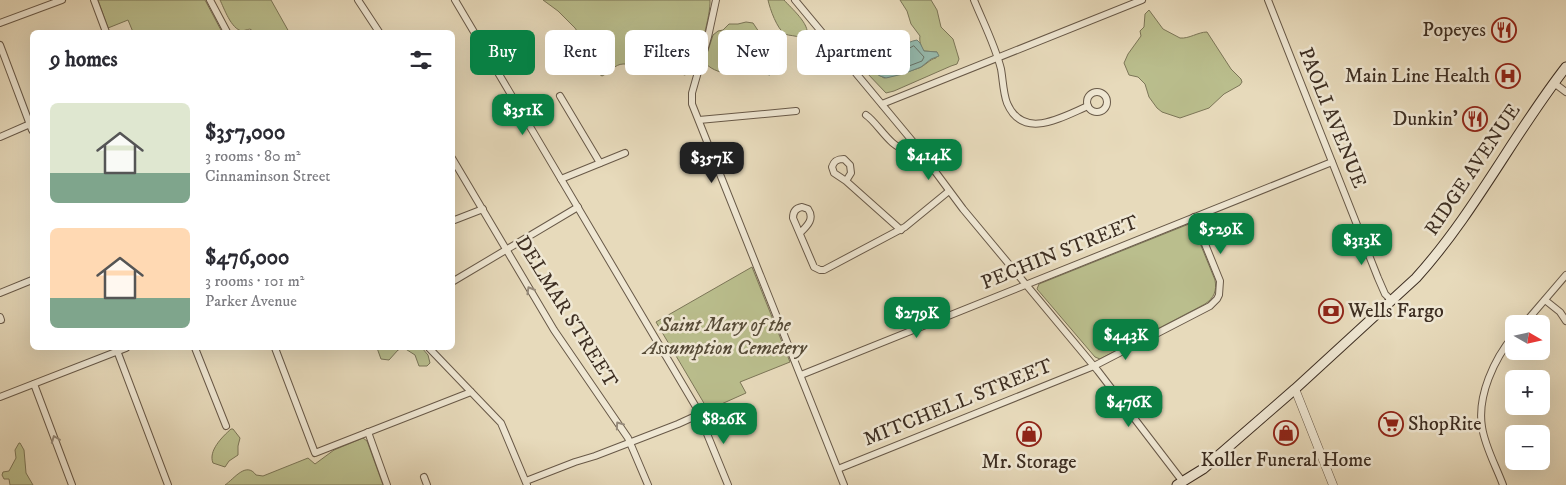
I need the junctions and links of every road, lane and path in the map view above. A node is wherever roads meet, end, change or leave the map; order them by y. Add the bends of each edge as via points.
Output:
1 (62, 0) edge
2 (94, 0) edge
3 (210, 0) edge
4 (358, 0) edge
5 (455, 0) edge
6 (716, 0) edge
7 (795, 0) edge
8 (974, 0) edge
9 (1142, 0) edge
10 (1268, 0) edge
11 (0, 23) edge
12 (105, 30) edge
13 (226, 30) edge
14 (378, 30) edge
15 (0, 45) edge
16 (2, 57) edge
17 (997, 58) junction
18 (1566, 67) edge
19 (1554, 83) junction
20 (1566, 92) edge
21 (560, 96) dead end
22 (882, 104) junction
23 (1088, 106) dead end
24 (796, 111) dead end
25 (866, 114) dead end
26 (699, 120) junction
27 (30, 125) edge
28 (30, 127) edge
29 (0, 137) edge
30 (914, 143) junction
31 (625, 153) dead end
32 (1332, 162) junction
33 (455, 163) edge
34 (600, 163) junction
35 (561, 178) junction
36 (846, 181) dead end
37 (949, 191) junction
38 (578, 208) junction
39 (483, 209) junction
40 (1194, 217) junction
41 (455, 220) edge
42 (901, 230) junction
43 (800, 233) dead end
44 (507, 250) junction
45 (1566, 274) edge
46 (455, 280) edge
47 (30, 281) edge
48 (1026, 284) junction
49 (0, 292) edge
50 (1545, 300) junction
51 (1392, 301) junction
52 (1532, 315) edge
53 (1566, 321) edge
54 (1505, 347) edge
55 (115, 350) edge
56 (117, 350) edge
57 (197, 350) edge
58 (276, 350) edge
59 (431, 350) edge
60 (1094, 366) junction
61 (801, 375) junction
62 (34, 384) junction
63 (1295, 389) junction
64 (471, 392) junction
65 (0, 397) edge
66 (700, 414) junction
67 (226, 426) dead end
68 (368, 432) junction
69 (630, 442) junction
70 (838, 469) junction
71 (424, 477) dead end
72 (527, 483) edge
73 (1180, 483) edge
74 (72, 485) edge
75 (168, 485) edge
76 (387, 485) edge
77 (427, 485) edge
78 (648, 485) edge
79 (728, 485) edge
80 (844, 485) edge
81 (1333, 485) edge
82 (1503, 485) edge

1 - 11 street
2 - 12 street
3 - 13 street
4 - 14 street
5 - 35 street
6 - 26 street via 692,95
7 - 22 street
8 - 17 street
9 - 17 street
10 - 32 street, PAOLI AVENUE
15 - 16 street
16 - 27 street
17 - 22 street
17 - 23 street via 1007,102 1015,115 1024,121 1046,123
18 - 19 main road, RIDGE AVENUE
19 - 20 street
19 - 51 main road, RIDGE AVENUE via 1448,238 1423,270
21 - 34 street
22 - 30 street
24 - 26 street via 775,116
25 - 30 street via 900,148 906,149
26 - 61 street
28 - 29 street
30 - 37 street
31 - 34 street
32 - 40 street, PECHIN STREET
32 - 51 street, PAOLI AVENUE via 1378,278
33 - 39 street, DELMAR STREET
34 - 35 street
35 - 38 street
36 - 42 street
37 - 42 street
37 - 48 street
38 - 44 street
38 - 66 street
39 - 41 street
39 - 44 street, DELMAR STREET
40 - 48 street, PECHIN STREET
40 - 60 street, MITCHELL STREET via 1219,277 1221,286 1214,302
42 - 43 street via 822,270 814,267
44 - 46 street
69 -> 44 street, DELMAR STREET via 558,336
45 - 50 street
47 - 49 street
48 - 60 street
48 - 61 street, PECHIN STREET
50 - 52 street
50 - 53 street
51 - 63 main road, RIDGE AVENUE
54 - 82 street via 1485,390 1481,409 1484,438
55 - 62 street
56 - 75 street
57 - 67 street
58 - 68 street via 316,452
59 - 64 street
60 - 70 street, MITCHELL STREET
60 - 73 street
61 - 70 street
62 - 65 street
74 -> 62 street
63 - 73 main road, RIDGE AVENUE via 1203,469
63 - 81 street
64 - 68 street
64 - 72 street via 504,426
66 - 69 street
66 - 79 street
68 - 76 street
69 - 72 street
69 - 78 street, DELMAR STREET
70 - 80 street
71 - 77 street

